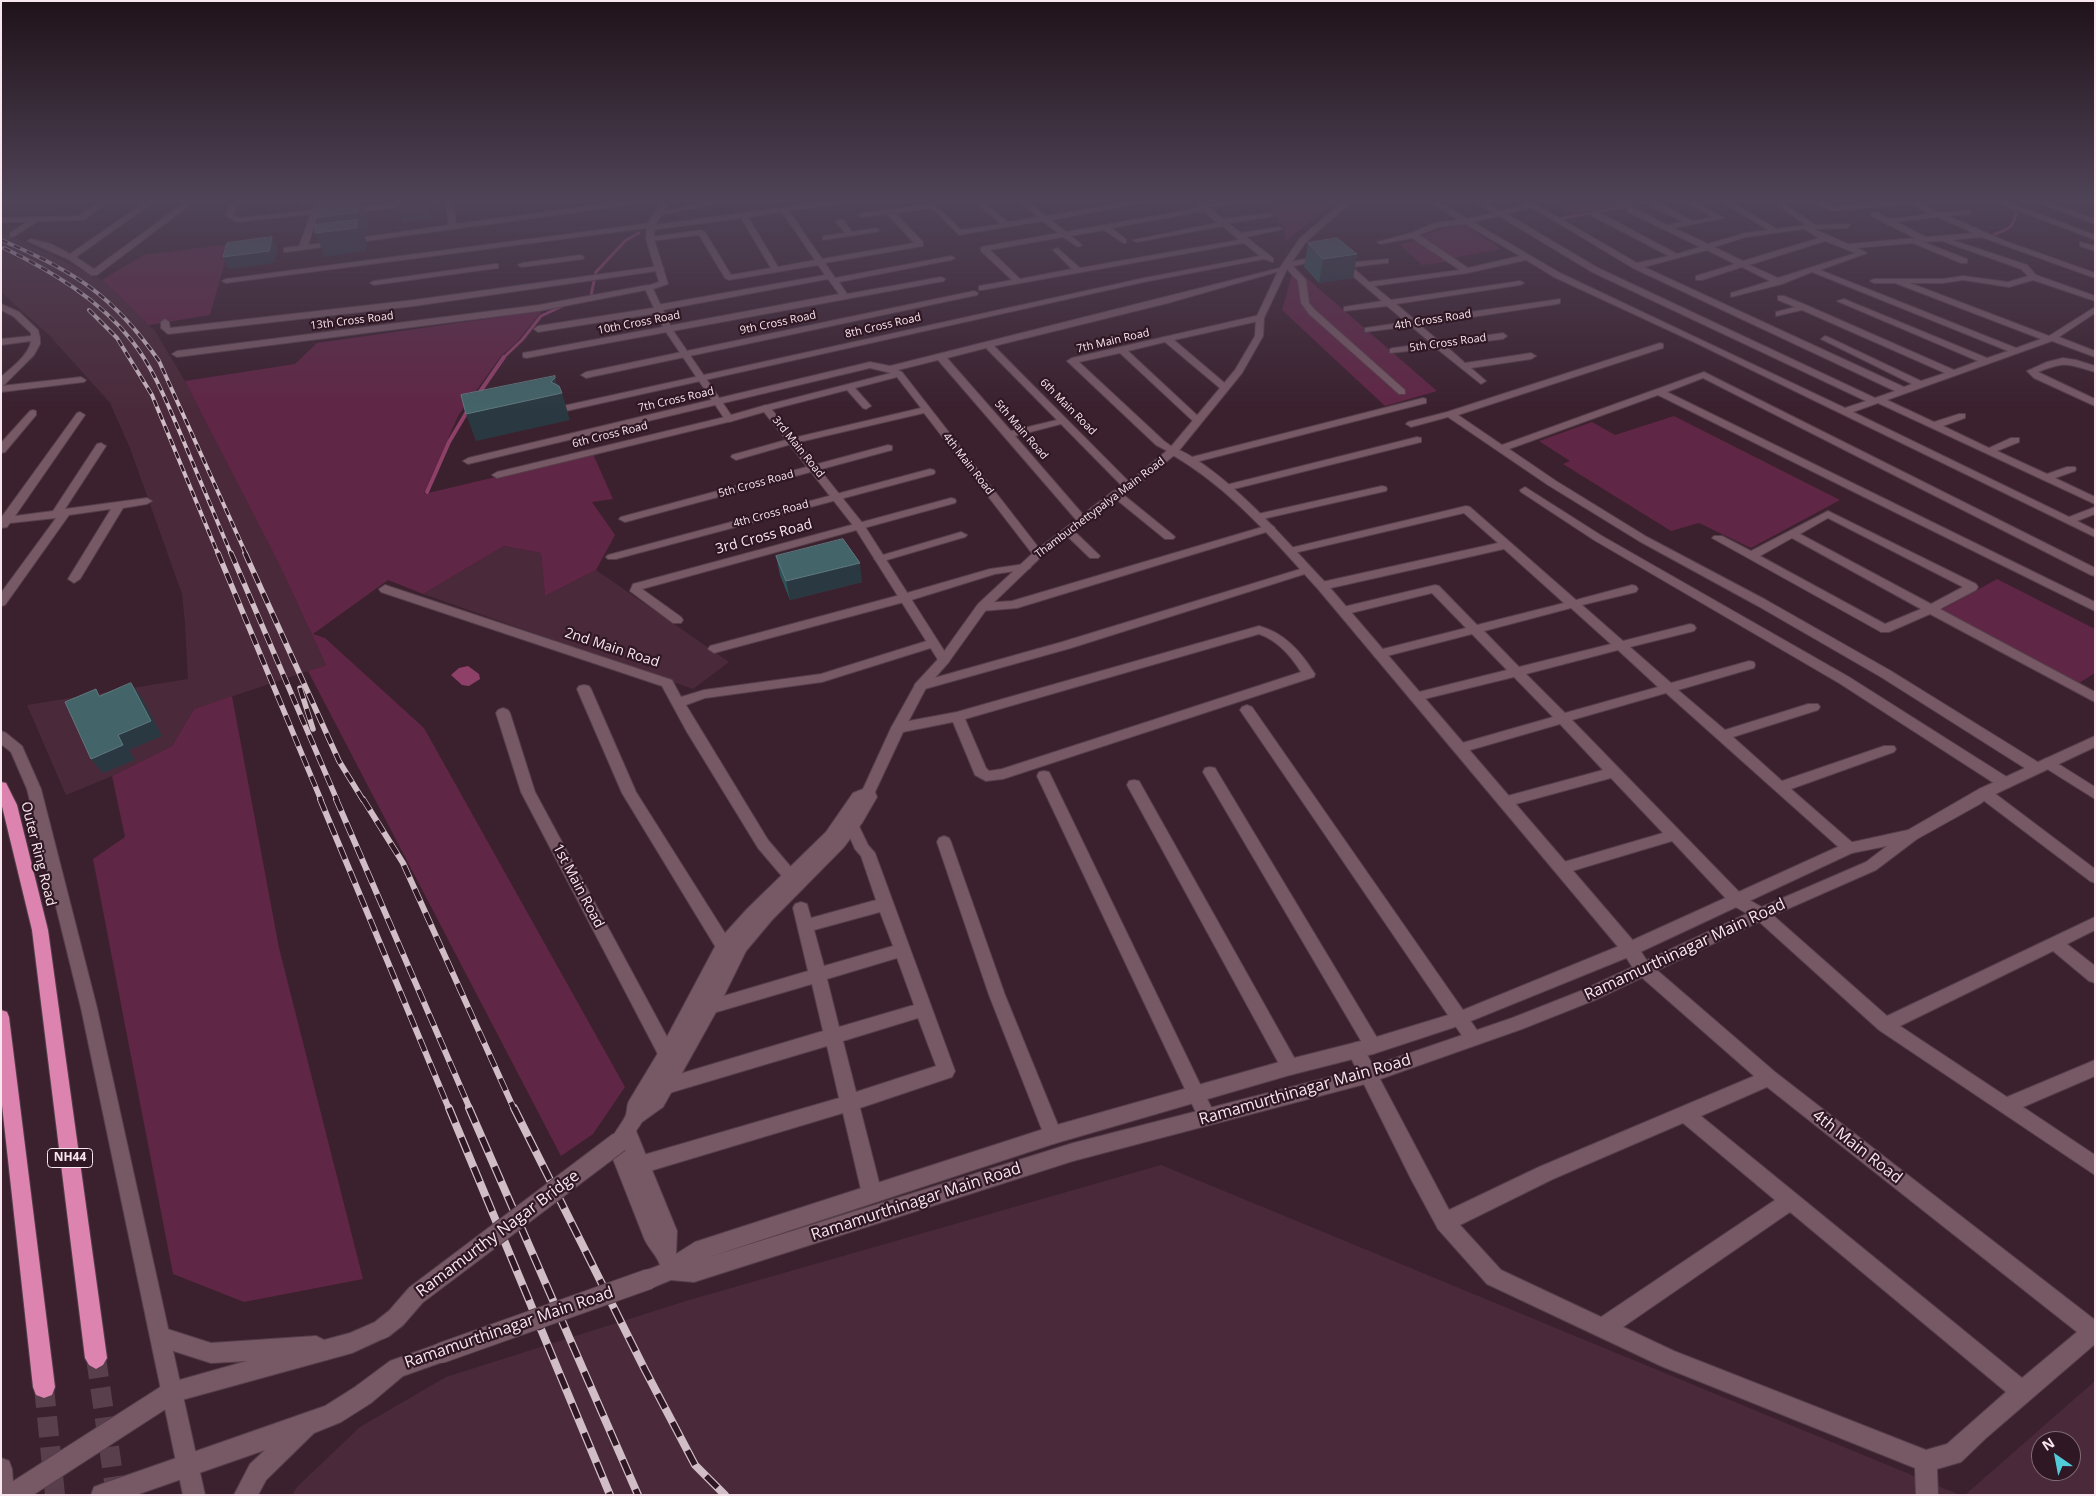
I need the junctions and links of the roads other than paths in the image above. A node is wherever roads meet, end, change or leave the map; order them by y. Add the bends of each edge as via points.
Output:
1 (299, 272) edge
2 (401, 272) edge
3 (454, 272) edge
4 (557, 272) edge
5 (595, 272) edge
6 (632, 272) edge
7 (661, 272) edge
8 (725, 272) edge
9 (765, 272) edge
10 (826, 272) edge
11 (872, 272) edge
12 (1008, 272) edge
13 (1067, 272) edge
14 (1187, 272) edge
15 (1256, 272) edge
16 (1284, 272) edge
17 (1295, 272) edge
18 (1351, 272) edge
19 (1457, 272) edge
20 (1464, 272) edge
21 (1552, 272) edge
22 (1600, 272) edge
23 (1648, 272) edge
24 (1719, 272) edge
25 (1758, 272) edge
26 (1809, 272) edge
27 (1819, 272) edge
28 (2028, 272) edge
29 (2092, 275) edge
30 (2033, 277) junction
31 (1700, 278) dead end
32 (402, 279) junction
33 (831, 279) junction
34 (941, 279) dead end
35 (1017, 280) junction
36 (226, 281) dead end
37 (1874, 281) dead end
38 (1896, 281) junction
39 (1778, 282) junction
40 (374, 283) dead end
41 (1520, 283) dead end
42 (1367, 285) junction
43 (2061, 287) junction
44 (648, 288) junction
45 (982, 288) dead end
46 (1488, 289) junction
47 (974, 293) dead end
48 (1734, 295) dead end
49 (844, 296) junction
50 (1781, 298) dead end
51 (2095, 299) edge
52 (1556, 301) dead end
53 (1841, 301) dead end
54 (1388, 303) junction
55 (1899, 304) junction
56 (1, 306) edge
57 (1803, 307) junction
58 (1890, 307) dead end
59 (658, 309) junction
60 (1347, 309) dead end
61 (2095, 309) edge
62 (1880, 310) dead end
63 (16, 314) junction
64 (412, 314) junction
65 (1779, 314) dead end
66 (1871, 314) junction
67 (1, 316) edge
68 (1260, 318) junction
69 (164, 322) dead end
70 (1413, 324) junction
71 (1842, 324) junction
72 (668, 328) junction
73 (538, 329) dead end
74 (1368, 330) dead end
75 (1503, 336) dead end
76 (36, 338) junction
77 (1825, 339) dead end
78 (2051, 339) junction
79 (1168, 340) junction
80 (1, 342) edge
81 (988, 345) junction
82 (1438, 345) junction
83 (1660, 346) dead end
84 (1122, 350) junction
85 (1393, 351) dead end
86 (2016, 351) junction
87 (177, 354) dead end
88 (686, 354) junction
89 (2095, 354) edge
90 (526, 355) dead end
91 (1532, 356) dead end
92 (941, 357) junction
93 (1986, 362) junction
94 (1464, 366) junction
95 (16, 368) junction
96 (2095, 369) edge
97 (1, 370) edge
98 (894, 372) junction
99 (1953, 373) junction
100 (586, 375) dead end
101 (701, 378) junction
102 (81, 380) dead end
103 (1481, 381) dead end
104 (1, 383) edge
105 (1921, 385) junction
106 (849, 387) junction
107 (1224, 387) junction
108 (1, 389) edge
109 (1904, 391) junction
110 (1402, 392) dead end
111 (1660, 392) junction
112 (1877, 400) junction
113 (1423, 401) dead end
114 (717, 403) junction
115 (2095, 403) edge
116 (866, 406) dead end
117 (566, 408) dead end
118 (766, 408) junction
119 (926, 410) junction
120 (1844, 412) junction
121 (33, 413) dead end
122 (1450, 414) junction
123 (80, 415) dead end
124 (1962, 416) dead end
125 (728, 419) junction
126 (1197, 420) junction
127 (1063, 421) junction
128 (1412, 424) dead end
129 (1936, 425) junction
130 (1008, 435) junction
131 (1417, 440) dead end
132 (2015, 440) dead end
133 (793, 441) junction
134 (101, 446) dead end
135 (888, 448) dead end
136 (1502, 448) junction
137 (1, 450) edge
138 (1172, 451) junction
139 (1990, 451) junction
140 (736, 457) dead end
141 (1192, 460) junction
142 (468, 462) dead end
143 (815, 468) junction
144 (2071, 469) dead end
145 (930, 472) dead end
146 (497, 475) dead end
147 (2047, 478) junction
148 (1129, 487) junction
149 (1226, 488) junction
150 (1382, 489) dead end
151 (1525, 490) dead end
152 (1116, 494) junction
153 (837, 497) junction
154 (951, 501) dead end
155 (2095, 501) edge
156 (147, 502) dead end
157 (119, 505) junction
158 (2095, 510) edge
159 (60, 514) junction
160 (1258, 517) junction
161 (625, 519) dead end
162 (1082, 520) junction
163 (2068, 521) junction
164 (3, 523) edge
165 (860, 527) junction
166 (1269, 528) junction
167 (1068, 531) junction
168 (1792, 534) junction
169 (2095, 534) edge
170 (961, 535) dead end
171 (1169, 537) dead end
172 (1718, 538) dead end
173 (1506, 544) junction
174 (1290, 551) junction
175 (1038, 554) junction
176 (1094, 556) dead end
177 (1751, 556) junction
178 (612, 557) dead end
179 (880, 559) junction
180 (1025, 567) junction
181 (1307, 570) junction
182 (2095, 573) edge
183 (74, 579) dead end
184 (1322, 586) junction
185 (386, 589) dead end
186 (1632, 589) dead end
187 (904, 598) junction
188 (1, 602) edge
189 (1573, 604) junction
190 (2095, 606) edge
191 (982, 607) junction
192 (1931, 609) junction
193 (1343, 611) junction
194 (678, 620) dead end
195 (1690, 628) dead end
196 (1474, 629) junction
197 (933, 643) junction
198 (1620, 645) junction
199 (714, 649) dead end
200 (1380, 654) junction
201 (944, 660) junction
202 (1749, 666) dead end
203 (1516, 672) junction
204 (921, 686) junction
205 (1669, 688) junction
206 (584, 689) dead end
207 (1416, 697) junction
208 (2095, 698) edge
209 (679, 702) junction
210 (1813, 707) dead end
211 (1247, 710) dead end
212 (503, 713) dead end
213 (957, 717) junction
214 (1563, 719) junction
215 (898, 728) junction
216 (1, 736) edge
217 (1722, 736) junction
218 (2095, 742) edge
219 (1460, 748) junction
220 (1889, 749) dead end
221 (2042, 766) junction
222 (1210, 772) dead end
223 (1613, 772) junction
224 (1044, 776) dead end
225 (2006, 783) junction
226 (1134, 785) dead end
227 (1, 787) edge
228 (1780, 787) junction
229 (868, 792) junction
230 (1984, 793) junction
231 (2095, 794) edge
232 (1505, 802) junction
233 (852, 826) junction
234 (1674, 835) junction
235 (1912, 835) junction
236 (944, 842) dead end
237 (1849, 848) junction
238 (1562, 868) junction
239 (791, 877) junction
240 (2095, 877) edge
241 (1738, 901) junction
242 (886, 904) junction
243 (801, 908) dead end
244 (1761, 914) junction
245 (2095, 923) edge
246 (806, 926) junction
247 (2055, 943) junction
248 (724, 946) junction
249 (1630, 949) junction
250 (902, 950) junction
251 (1645, 970) junction
252 (818, 975) junction
253 (2095, 976) edge
254 (710, 1007) junction
255 (924, 1009) junction
256 (1, 1017) edge
257 (1461, 1018) junction
258 (1885, 1025) junction
259 (832, 1035) junction
260 (1474, 1038) junction
261 (1365, 1048) junction
262 (667, 1054) junction
263 (1290, 1067) junction
264 (2095, 1068) edge
265 (1369, 1075) junction
266 (1769, 1078) junction
267 (666, 1086) junction
268 (1196, 1094) junction
269 (849, 1103) junction
270 (2006, 1106) junction
271 (1685, 1114) junction
272 (1207, 1118) junction
273 (627, 1130) junction
274 (1052, 1135) junction
275 (640, 1165) junction
276 (2095, 1166) edge
277 (872, 1194) junction
278 (1790, 1201) junction
279 (1445, 1222) junction
280 (665, 1249) junction
281 (671, 1270) junction
282 (1603, 1328) junction
283 (2094, 1332) edge
284 (161, 1337) junction
285 (352, 1343) junction
286 (96, 1358) tunnel mouth
287 (44, 1387) tunnel mouth
288 (173, 1392) junction
289 (2022, 1392) junction
290 (309, 1424) junction
291 (1926, 1461) junction
292 (188, 1464) junction
293 (1, 1469) edge
294 (3, 1495) edge
295 (12, 1495) edge
296 (102, 1495) edge
297 (194, 1495) edge
298 (244, 1495) edge
299 (1927, 1495) edge

1 - 36 street
2 - 32 street
3 - 32 street
4 - 64 street
5 - 6 street via 601,276
7 - 44 street via 664,284
8 - 9 street via 729,278
10 - 33 street
11 - 33 street
12 - 35 street
13 - 35 street
14 - 101 street, 8th Cross Road
15 - 81 street, 7th Cross Road
16 - 68 street, Thambuchettypalya Main Road
17 - 110 street via 1302,280 1305,303 1312,312
18 - 42 street
19 - 42 street
20 - 46 street
21 - 120 street
22 - 112 street
23 - 109 street
24 - 31 street
25 - 39 street
26 - 39 street
27 - 55 street
28 - 30 street
29 - 43 street
30 - 38 street via 2009,285 1963,278
30 - 43 street
32 - 40 street
33 - 49 street
33 - 59 street
34 - 49 street, 10th Cross Road
35 - 45 street
37 - 38 street
38 - 78 street
39 - 48 street
41 - 46 street
42 - 54 street
43 - 51 street
44 - 59 street
44 - 64 street, 13th Cross Road via 540,308
46 - 54 street
47 - 88 street, 9th Cross Road
49 - 72 street, 10th Cross Road
50 - 57 street
52 - 70 street, 4th Cross Road
53 - 66 street
54 - 60 street
54 - 70 street
55 - 58 street
55 - 86 street
56 - 63 street
57 - 65 street
57 - 71 street
59 - 72 street
59 - 73 street
61 - 78 street
62 - 66 street
63 - 67 street
63 - 76 street via 35,332
64 - 69 street via 168,330
64 - 87 street, 13th Cross Road
66 - 71 street
66 - 93 street
68 - 79 street, 7th Main Road
68 - 107 street, Thambuchettypalya Main Road via 1258,336 1238,371
70 - 74 street, 4th Cross Road
70 - 82 street
71 - 99 street
72 - 88 street
72 - 90 street, 10th Cross Road
75 - 82 street, 5th Cross Road
76 - 80 street
76 - 95 street via 30,353
77 - 105 street
78 - 86 street
78 - 89 street
79 - 84 street, 7th Main Road
79 - 107 street
81 - 92 street, 7th Cross Road
81 - 127 street, 6th Main Road
82 - 85 street, 5th Cross Road
82 - 94 street
83 - 122 street
84 - 126 street
84 - 138 street, 7th Main Road via 1072,362
86 - 93 street
88 - 100 street, 9th Cross Road
88 - 101 street
91 - 94 street
92 - 98 street, 7th Cross Road
92 - 130 street, 5th Main Road
93 - 99 street
94 - 103 street
95 - 97 street
95 - 104 street
96 - 115 street via 2064,359 2032,371
98 - 106 street
98 - 114 street, 7th Cross Road via 870,364
98 - 119 street, 4th Main Road
99 - 105 street
101 - 114 street
101 - 117 street, 8th Cross Road
102 - 108 street
105 - 109 street
106 - 116 street
106 - 118 street
107 - 126 street, Thambuchettypalya Main Road
109 - 112 street
111 - 136 street
111 - 182 street via 1704,375
111 - 190 street
112 - 120 street
112 - 129 street
113 - 141 street
114 - 125 street
114 - 142 street, 7th Cross Road
118 - 125 street, 3rd Main Road
118 - 133 street, 3rd Main Road
119 - 133 street
119 - 175 street, 4th Main Road
120 - 163 street
121 - 137 street
122 - 128 street
122 - 136 street
123 - 164 street
124 - 129 street
125 - 146 street, 6th Cross Road
126 - 138 street, Thambuchettypalya Main Road
127 - 130 street
127 - 148 street, 6th Main Road
129 - 139 street
130 - 162 street, 5th Main Road
131 - 149 street
132 - 139 street
133 - 140 street
133 - 143 street, 3rd Main Road
134 - 159 street
135 - 143 street, 5th Cross Road
136 - 221 street via 1643,539 1762,603
138 - 141 street, 4th Main Road
138 - 148 street, Thambuchettypalya Main Road
139 - 147 street
141 - 149 street, 4th Main Road
143 - 153 street, 3rd Main Road
143 - 161 street, 5th Cross Road
144 - 147 street
145 - 153 street, 4th Cross Road
147 - 155 street
148 - 152 street, Thambuchettypalya Main Road
149 - 160 street, 4th Main Road
150 - 160 street
151 - 225 street via 1598,538 1844,680
152 - 162 street, Thambuchettypalya Main Road
152 - 171 street
153 - 165 street, 3rd Main Road
153 - 178 street, 4th Cross Road
154 - 165 street, 3rd Cross Road
156 - 157 street
157 - 159 street
157 - 183 street
158 - 163 street
159 - 164 street
159 - 188 street
160 - 166 street, 4th Main Road
162 - 167 street, Thambuchettypalya Main Road
163 - 169 street
165 - 179 street, 3rd Main Road
165 - 194 street, 3rd Cross Road via 637,587 636,591
166 - 174 street, 4th Main Road
166 - 191 street via 1013,606
167 - 175 street, Thambuchettypalya Main Road
167 - 176 street
168 - 177 street
168 - 192 street
168 - 192 street via 1828,514 1972,587
170 - 179 street
172 - 177 street
173 - 174 street via 1466,509
173 - 184 street
173 - 189 street
174 - 181 street, 4th Main Road
175 - 180 street, Thambuchettypalya Main Road
177 - 192 street via 1886,629
179 - 187 street, 3rd Main Road
180 - 187 street via 994,571
180 - 191 street, Thambuchettypalya Main Road
181 - 184 street, 4th Main Road
181 - 204 street via 994,668
184 - 193 street, 4th Main Road
185 - 209 street, 2nd Main Road via 667,683
186 - 189 street
187 - 197 street, 3rd Main Road
187 - 199 street
189 - 196 street
189 - 198 street
191 - 201 street, Thambuchettypalya Main Road
192 - 208 street
193 - 196 street via 1435,589
193 - 200 street, 4th Main Road
195 - 198 street
196 - 200 street
196 - 203 street
197 - 201 street, 3rd Main Road
197 - 209 street via 822,678 704,694
198 - 203 street
198 - 205 street
200 - 207 street, 4th Main Road
201 - 204 street, Thambuchettypalya Main Road
202 - 205 street
203 - 207 street
203 - 214 street
204 - 215 street, Thambuchettypalya Main Road
205 - 214 street
205 - 217 street
206 - 248 street via 629,793
207 - 219 street, 4th Main Road
209 - 239 street, 2nd Main Road via 763,844
210 - 217 street
211 - 257 street
212 - 262 street, 1st Main Road via 528,792
213 - 213 street via 980,771 986,776 1003,774 1308,674 1302,662 1269,632 1259,630
213 - 215 street
214 - 219 street
214 - 223 street
215 - 229 street, Thambuchettypalya Main Road
216 - 284 street via 17,749 34,789 89,1008
217 - 228 street
218 - 221 street, Ramamurthinagar Main Road
219 - 232 street, 4th Main Road
220 - 228 street
221 - 225 street, Ramamurthinagar Main Road
221 - 231 street
222 - 261 street
223 - 232 street
223 - 234 street
224 - 268 street
225 - 230 street, Ramamurthinagar Main Road
226 - 263 street
227 - 286 highway, Outer Ring Road / NH44 via 10,805 40,930
228 - 237 street
229 - 233 street, Thambuchettypalya Main Road via 870,797
229 - 239 street, Thambuchettypalya Main Road via 858,797 831,836
230 - 235 street, Ramamurthinagar Main Road
230 - 240 street
232 - 238 street, 4th Main Road
233 - 242 street via 867,854
233 - 254 street, Thambuchettypalya Main Road via 740,946
234 - 238 street
234 - 241 street
235 - 237 street, Ramamurthinagar Main Road
235 - 244 street, Ramamurthinagar Main Road via 1871,866
236 - 274 street via 997,995
237 - 241 street, Ramamurthinagar Main Road
238 - 249 street, 4th Main Road
239 - 248 street, Thambuchettypalya Main Road
241 - 244 street
241 - 249 street, Ramamurthinagar Main Road
242 - 246 street
242 - 250 street
243 - 246 street
244 - 251 street, Ramamurthinagar Main Road
244 - 258 street
245 - 247 street
246 - 252 street
247 - 253 street
247 - 258 street
248 - 262 street, Thambuchettypalya Main Road
249 - 251 street, 4th Main Road
249 - 257 street, Ramamurthinagar Main Road
250 - 252 street
250 - 255 street
251 - 260 street, Ramamurthinagar Main Road via 1580,999
251 - 266 street, 4th Main Road
252 - 254 street
252 - 259 street
254 - 267 street, Thambuchettypalya Main Road
255 - 259 street
255 - 269 street via 943,1072
256 - 287 highway
257 - 260 street
257 - 261 street, Ramamurthinagar Main Road
258 - 270 street
259 - 267 street
259 - 269 street
260 - 265 street, Ramamurthinagar Main Road
261 - 263 street, Ramamurthinagar Main Road
261 - 265 street
262 - 273 street, Thambuchettypalya Main Road via 635,1107
263 - 268 street, Ramamurthinagar Main Road
264 - 270 street
265 - 272 street, Ramamurthinagar Main Road
265 - 279 street
266 - 271 street
266 - 283 street, 4th Main Road
267 - 273 street, Thambuchettypalya Main Road via 657,1101
268 - 272 street
268 - 274 street, Ramamurthinagar Main Road
269 - 275 street
269 - 277 street
270 - 276 street
271 - 278 street
271 - 279 street via 1546,1173
272 - 281 street, Ramamurthinagar Main Road via 1073,1152 694,1272
273 - 275 street
273 - 280 street via 620,1154 654,1238
273 - 285 street, Ramamurthy Nagar Bridge, bridge via 416,1296 382,1329
274 - 277 street, Ramamurthinagar Main Road
275 - 280 street via 666,1231
277 - 281 street, Ramamurthinagar Main Road via 695,1252
278 - 282 street
278 - 289 street
279 - 282 street via 1494,1277
280 - 281 street
281 - 290 street, Ramamurthinagar Main Road, bridge via 396,1368 333,1414
282 - 291 street via 1668,1359
283 - 289 street
284 - 285 street via 211,1353
284 - 288 street
285 - 288 street
288 - 292 street
288 - 295 street
289 - 291 street via 1953,1454
290 - 292 street, Ramamurthinagar Main Road
290 - 298 street via 258,1472
291 - 299 street
292 - 296 street, Ramamurthinagar Main Road
292 - 297 street
293 - 294 street

